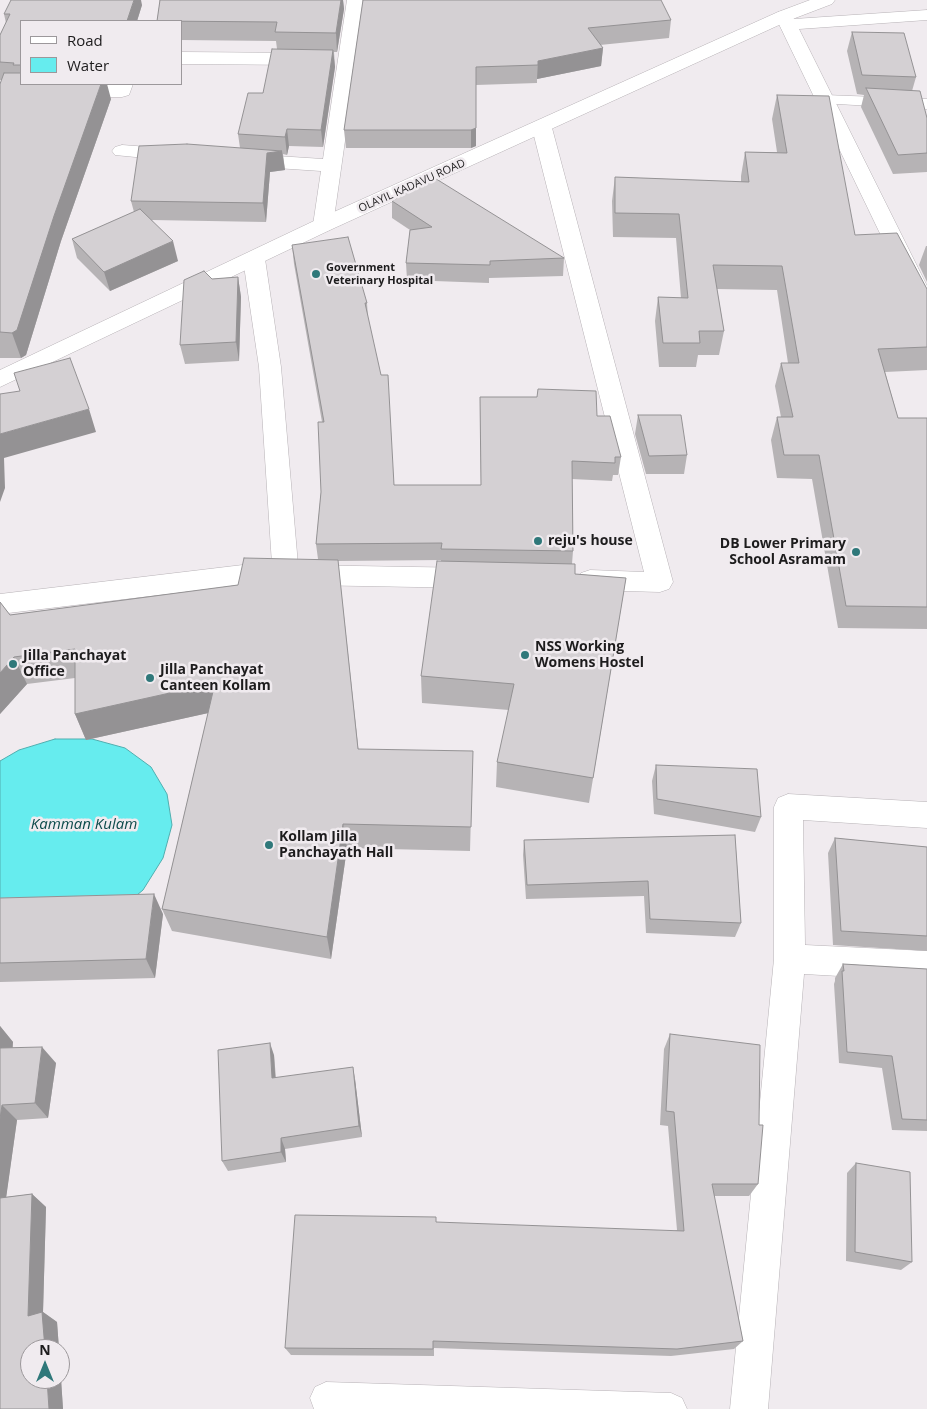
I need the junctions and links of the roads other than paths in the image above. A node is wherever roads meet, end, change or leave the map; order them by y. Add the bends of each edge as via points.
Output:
1 (356, 0) edge
2 (826, 0) edge
3 (927, 15) edge
4 (786, 21) junction
5 (182, 58) edge
6 (348, 60) junction
7 (124, 85) edge
8 (0, 90) edge
9 (825, 100) junction
10 (927, 104) edge
11 (542, 128) junction
12 (122, 152) dead end
13 (198, 157) edge
14 (227, 159) edge
15 (332, 166) junction
16 (323, 225) junction
17 (901, 255) junction
18 (927, 256) edge
19 (254, 259) junction
20 (927, 308) edge
21 (0, 379) edge
22 (286, 575) junction
23 (492, 579) edge
24 (571, 580) edge
25 (0, 604) edge
26 (927, 815) edge
27 (790, 959) junction
28 (927, 966) edge
29 (326, 1398) dead end
30 (671, 1409) edge
31 (750, 1409) edge

1 - 6 street
2 - 4 street, OLAYIL KADAVU ROAD
3 - 4 street
4 - 9 street
4 - 11 street, OLAYIL KADAVU ROAD
5 - 6 street
6 - 15 street
7 - 8 street via 122,91
9 - 10 lane
9 - 17 street
11 - 16 street, OLAYIL KADAVU ROAD
11 - 24 street via 660,582
12 - 13 street
14 - 15 street
15 - 16 street
16 - 19 street, OLAYIL KADAVU ROAD
17 - 18 street
17 - 20 street
19 - 21 street, OLAYIL KADAVU ROAD
19 - 22 street via 270,367
22 - 23 street
22 - 25 street via 251,574
26 - 27 street via 788,807
27 - 28 street
27 - 31 street
29 - 30 lane

